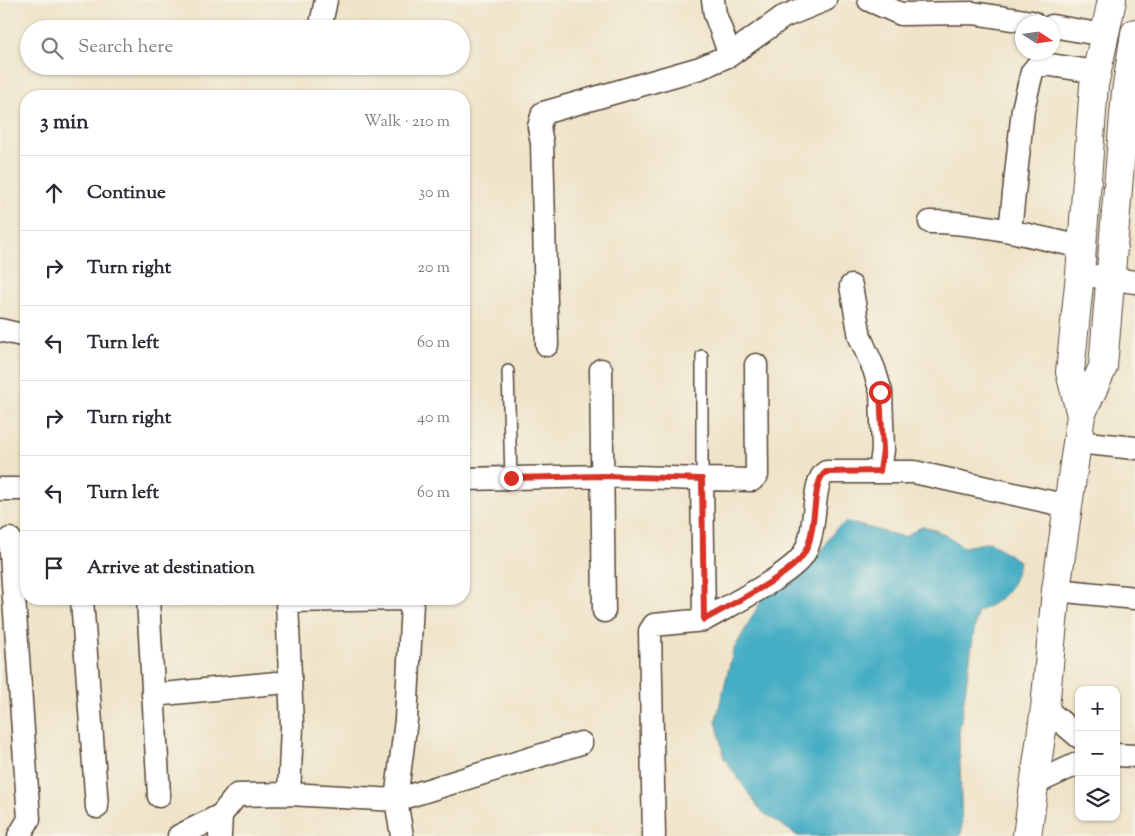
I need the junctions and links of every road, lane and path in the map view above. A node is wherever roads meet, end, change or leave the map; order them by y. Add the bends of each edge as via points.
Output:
1 (326, 0) edge
2 (713, 0) edge
3 (825, 0) edge
4 (869, 0) edge
5 (1112, 0) edge
6 (1015, 19) edge
7 (322, 20) edge
8 (1060, 27) edge
9 (1135, 33) edge
10 (1104, 35) junction
11 (730, 55) junction
12 (1095, 78) junction
13 (1131, 93) edge
14 (930, 222) dead end
15 (1010, 231) junction
16 (1082, 247) junction
17 (1080, 274) junction
18 (1124, 280) edge
19 (851, 286) dead end
20 (0, 330) edge
21 (20, 335) edge
22 (546, 345) dead end
23 (702, 356) dead end
24 (756, 365) dead end
25 (601, 370) dead end
26 (508, 371) dead end
27 (1081, 415) junction
28 (1077, 442) junction
29 (1135, 448) edge
30 (880, 471) junction
31 (603, 476) junction
32 (511, 478) junction
33 (470, 479) edge
34 (702, 479) junction
35 (0, 489) edge
36 (20, 489) edge
37 (1068, 506) junction
38 (12, 540) edge
39 (1056, 590) junction
40 (1135, 598) edge
41 (82, 605) edge
42 (148, 605) edge
43 (288, 605) edge
44 (412, 605) edge
45 (604, 611) dead end
46 (704, 620) junction
47 (276, 683) dead end
48 (154, 695) junction
49 (1045, 708) junction
50 (1075, 734) edge
51 (581, 743) dead end
52 (1120, 755) edge
53 (1135, 756) edge
54 (1075, 765) edge
55 (1034, 784) junction
56 (289, 794) junction
57 (159, 796) dead end
58 (396, 800) junction
59 (97, 807) dead end
60 (221, 826) edge
61 (19, 836) edge
62 (179, 836) edge
63 (402, 836) edge
64 (654, 836) edge
65 (1027, 836) edge

1 - 7 street
2 - 11 street
3 - 11 street via 783,17
4 - 6 street via 902,14 973,13
5 - 10 street
8 - 10 street
9 - 13 street
10 - 12 street
11 - 22 street via 700,68 543,113 539,127
12 - 13 street
12 - 15 street via 1044,64 1032,72 1023,109
12 - 16 street
13 - 18 street
14 - 15 street via 962,222
15 - 16 street
16 - 17 street
17 - 18 street
17 - 27 street via 1070,372
18 - 27 street via 1103,367
19 - 30 street via 860,337 880,392 883,450
20 - 21 street
23 - 34 lane
24 - 34 street via 757,475 752,480
25 - 31 street
26 - 32 lane
27 - 28 street
28 - 29 street
28 - 37 street
30 - 37 street via 914,472
30 - 46 street via 826,472 821,476 817,483 810,542 802,557 769,582
31 - 32 street
31 - 34 street
31 - 45 street
32 - 33 street
34 - 46 street
35 - 36 street
37 - 39 street
38 - 61 street via 29,819
39 - 40 street
39 - 49 street
41 - 59 street
42 - 48 street
43 - 56 street via 292,726
44 - 58 street via 406,720
46 - 64 street via 654,625 650,631
47 - 48 street
48 - 57 street
49 - 50 street
49 - 55 street
51 - 58 street
52 - 53 street
54 - 55 street
55 - 65 street
56 - 58 street
56 - 60 street via 237,795
58 - 63 street
60 - 62 street

